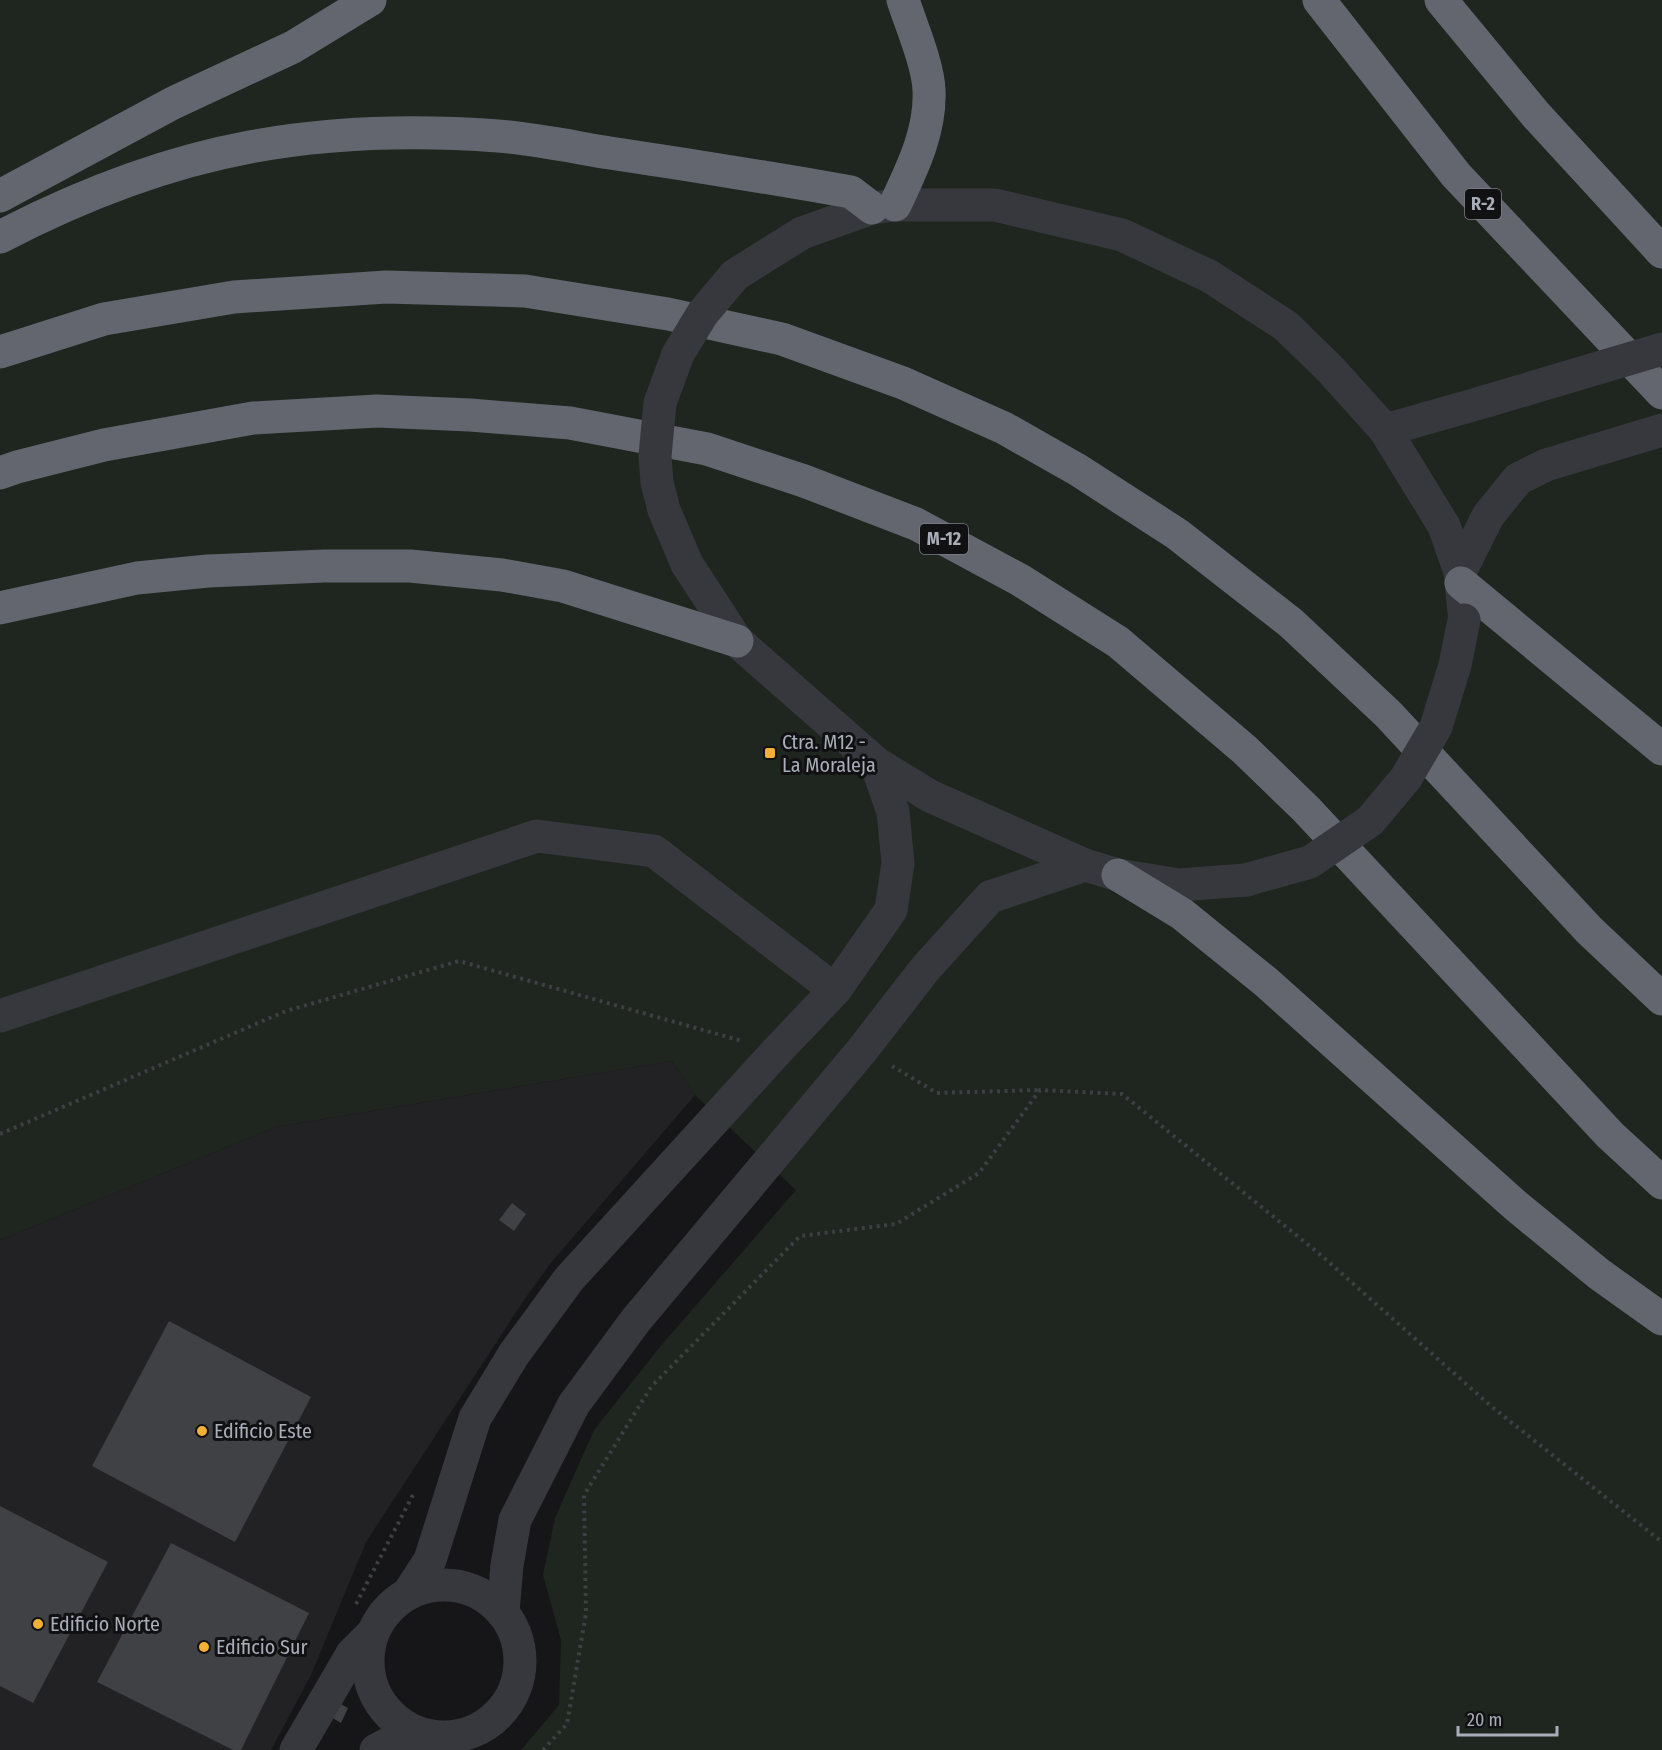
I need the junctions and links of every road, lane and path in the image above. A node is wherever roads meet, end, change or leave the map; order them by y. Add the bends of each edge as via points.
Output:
1 (370, 0) edge
2 (903, 0) edge
3 (1319, 0) edge
4 (1441, 0) edge
5 (0, 196) edge
6 (883, 207) junction
7 (0, 237) edge
8 (1662, 252) edge
9 (1662, 349) edge
10 (0, 352) edge
11 (1662, 393) edge
12 (1385, 430) junction
13 (1662, 430) edge
14 (0, 473) edge
15 (1461, 578) junction
16 (0, 608) edge
17 (737, 641) junction
18 (1662, 749) edge
19 (876, 764) junction
20 (1085, 865) junction
21 (1118, 875) junction
22 (835, 990) junction
23 (1662, 999) edge
24 (0, 1016) edge
25 (863, 1049) junction
26 (777, 1051) junction
27 (1040, 1090) junction
28 (0, 1134) edge
29 (1662, 1183) edge
30 (1662, 1319) edge
31 (1662, 1542) edge
32 (408, 1594) junction
33 (503, 1612) junction
34 (372, 1634) junction
35 (423, 1736) junction
36 (296, 1750) edge
37 (376, 1750) edge
38 (543, 1750) edge

1 - 5 highway via 293,46 173,103
2 - 6 highway via 929,88 927,118 917,158
3 - 11 highway, R-2 via 1456,175
4 - 8 highway via 1536,115
6 - 7 highway via 851,192 522,139 438,133 376,134 250,147 173,166 99,191
6 - 12 street via 995,205 1122,235 1209,276 1286,326
6 - 17 street, bridge via 802,233 735,275 703,313 678,354 660,404 655,456 664,510 687,564
9 - 12 street, bridge
10 - 23 highway via 104,319 234,297 386,287 525,291 668,314 782,339 903,382 1004,428 1078,470 1177,534 1291,623 1388,714 1589,930
12 - 15 street via 1444,526
13 - 15 street via 1546,465 1518,479 1488,516
14 - 29 highway, M-12 via 104,446 253,418 377,411 470,415 570,423 707,449 916,524 1020,580 1118,642 1245,750 1306,809 1611,1135
15 - 18 highway
15 - 21 street, bridge via 1464,620 1436,727 1406,778 1371,821 1310,862 1246,880 1179,885
16 - 17 highway via 137,578 208,571 410,566 502,575 563,586
17 - 19 street
19 - 20 street via 930,796
19 - 22 street via 893,812 898,863 891,910
20 - 21 street
20 - 25 street via 990,897 925,969
21 - 30 highway via 1182,914 1266,982 1515,1205 1599,1274
22 - 24 street via 654,851 537,836
22 - 26 street
25 - 27 path via 938,1094
25 - 33 street via 636,1320 574,1404 515,1520
26 - 28 path via 459,961 286,1011
26 - 32 street via 569,1279 514,1354 475,1418 430,1560
27 - 31 path via 1122,1094 1322,1256 1492,1407
27 - 38 path via 979,1173 896,1224 800,1236 651,1387 584,1495 586,1613 567,1724
32 - 33 street via 433,1585 459,1586 483,1595
32 - 34 street via 393,1604
33 - 35 street via 516,1636 521,1664 514,1691 500,1714 477,1730 451,1738
34 - 35 street via 367,1665 375,1697 395,1721
34 - 36 street via 352,1654
35 - 37 street via 395,1740

